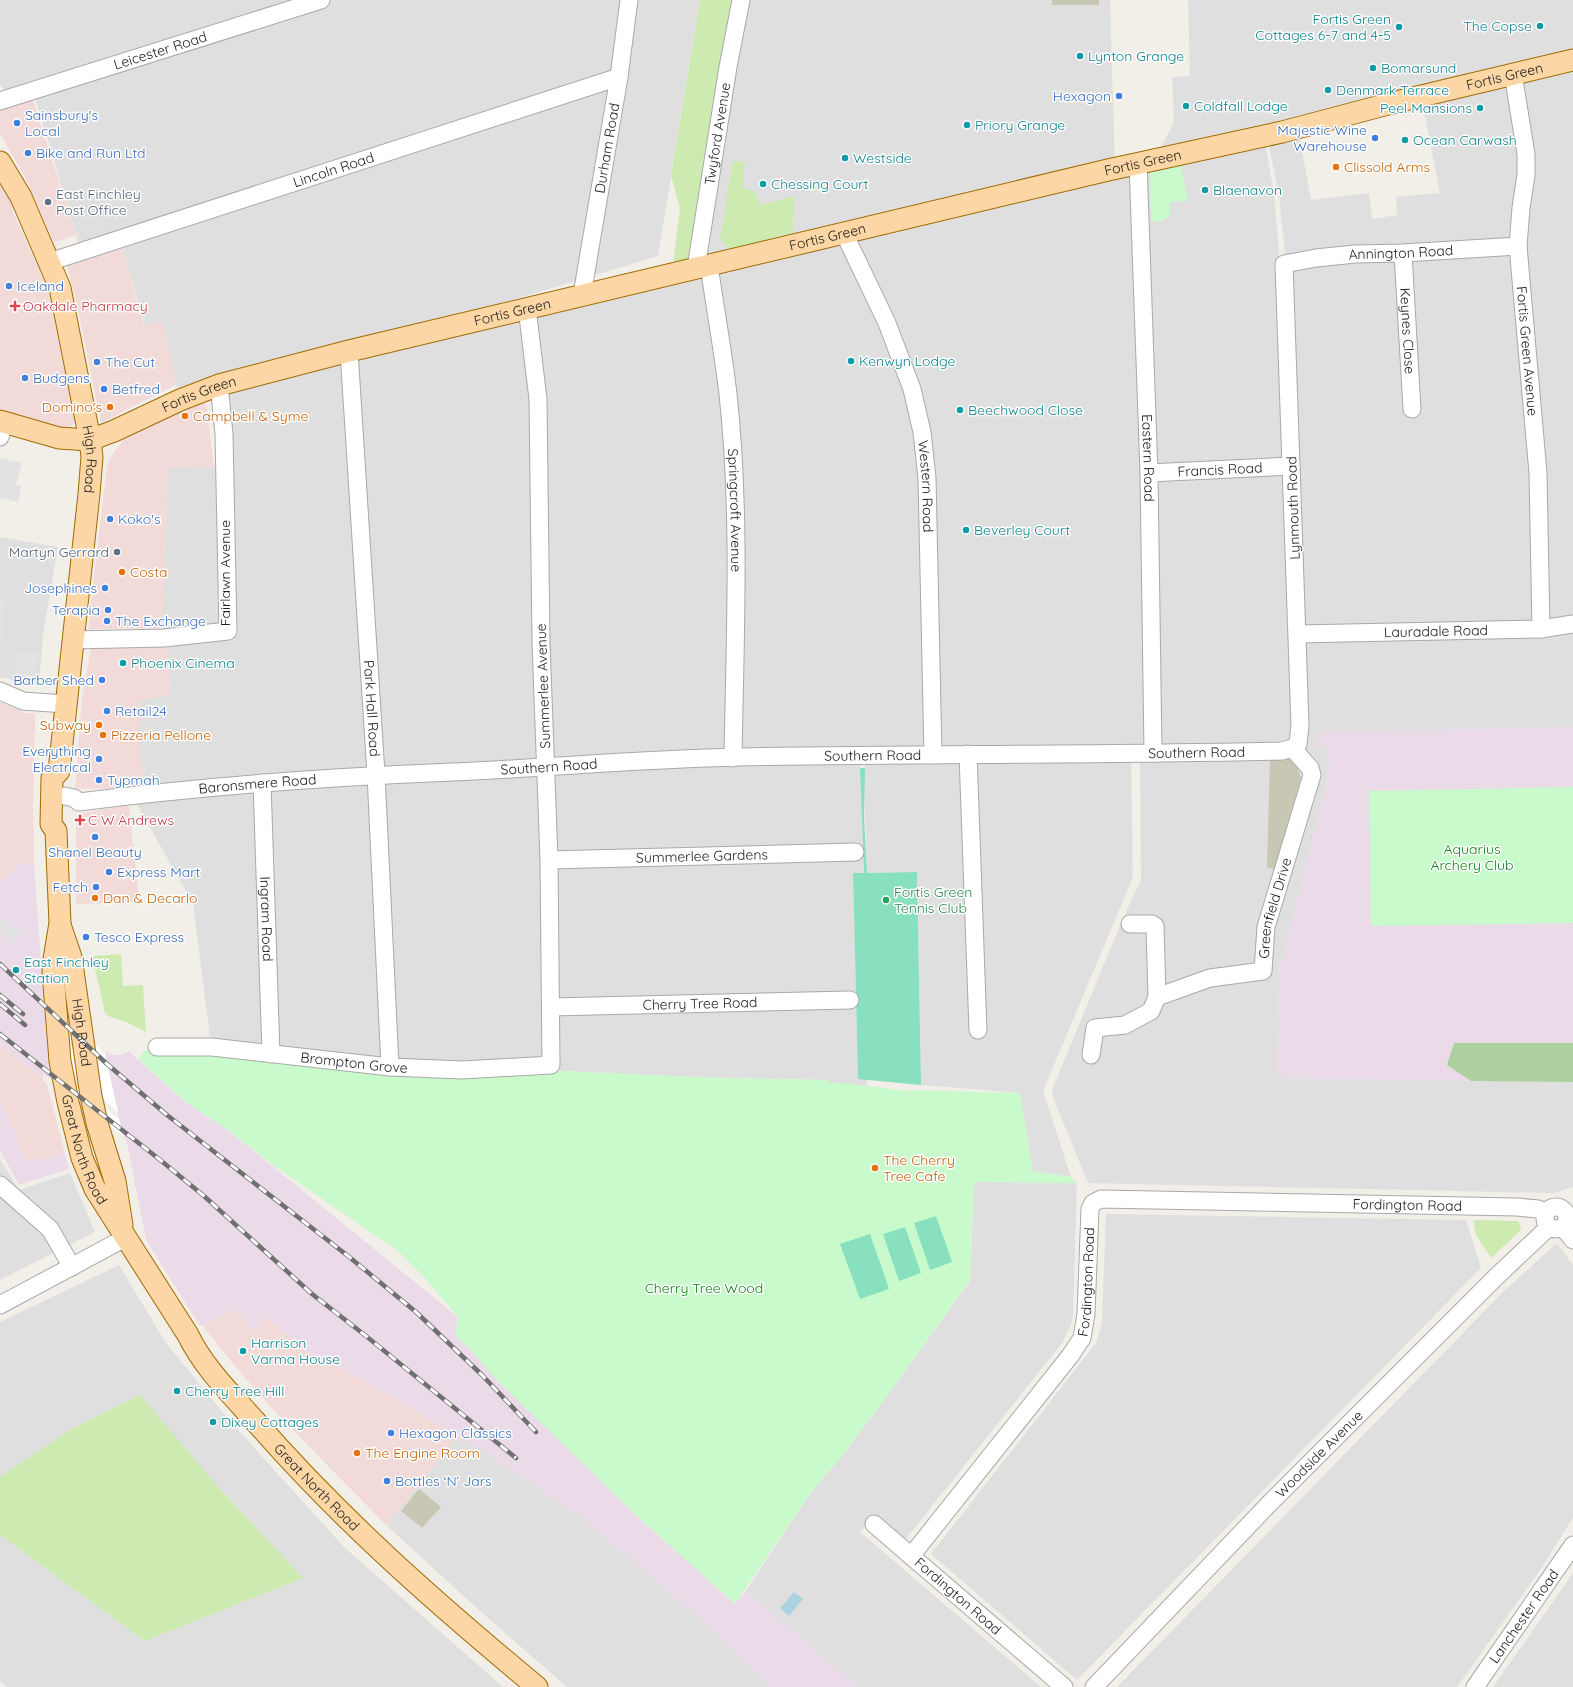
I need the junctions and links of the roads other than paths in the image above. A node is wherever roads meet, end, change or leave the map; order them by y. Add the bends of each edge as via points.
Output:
1 (321, 0) edge
2 (629, 0) edge
3 (741, 0) edge
4 (1573, 60) edge
5 (1513, 74) junction
6 (619, 77) junction
7 (0, 102) edge
8 (1138, 163) junction
9 (4, 175) edge
10 (844, 233) junction
11 (1518, 246) junction
12 (1403, 253) junction
13 (49, 262) junction
14 (1284, 264) joint
15 (702, 266) junction
16 (582, 295) junction
17 (527, 308) junction
18 (349, 351) junction
19 (219, 386) junction
20 (1412, 409) dead end
21 (1, 427) edge
22 (90, 440) junction
23 (1291, 466) junction
24 (1149, 473) junction
25 (1573, 624) edge
26 (1541, 629) junction
27 (1298, 634) junction
28 (73, 640) junction
29 (0, 691) edge
30 (65, 704) junction
31 (1292, 748) junction
32 (933, 754) junction
33 (968, 754) junction
34 (1153, 754) junction
35 (733, 758) junction
36 (545, 766) junction
37 (59, 771) junction
38 (454, 772) joint
39 (376, 774) junction
40 (262, 783) junction
41 (71, 799) junction
42 (56, 831) junction
43 (855, 852) dead end
44 (549, 860) junction
45 (60, 923) junction
46 (1130, 924) dead end
47 (1157, 997) junction
48 (850, 1000) dead end
49 (550, 1007) junction
50 (978, 1030) dead end
51 (157, 1047) dead end
52 (271, 1054) junction
53 (1091, 1055) dead end
54 (60, 1061) joint
55 (551, 1065) joint
56 (390, 1067) junction
57 (91, 1096) joint
58 (0, 1186) edge
59 (1562, 1221) edge
60 (125, 1234) junction
61 (72, 1267) junction
62 (0, 1305) edge
63 (874, 1524) dead end
64 (1573, 1545) edge
65 (911, 1556) junction
66 (537, 1687) edge
67 (1064, 1687) edge
68 (1094, 1687) edge
69 (1475, 1687) edge

1 - 7 street, Leicester Road
2 - 6 street, Durham Road
3 - 15 street, Twyford Avenue via 728,67
4 - 5 main road, Fortis Green
5 - 8 main road, Fortis Green via 1282,132
5 - 11 street, Fortis Green Avenue via 1526,154
6 - 13 street, Lincoln Road
6 - 16 street, Durham Road
8 - 10 main road, Fortis Green
8 - 24 street, Eastern Road
9 - 13 main road, High Road via 21,197
10 - 15 main road, Fortis Green
10 - 32 street, Western Road via 887,323 912,389 922,432 927,478
11 - 12 street, Annington Road
11 - 26 street, Fortis Green Avenue via 1538,473
12 - 14 street, Annington Road via 1355,254
12 - 20 street, Keynes Close
13 - 22 main road, High Road via 60,288
14 - 23 street, Lynmouth Road
15 - 16 main road, Fortis Green
15 - 35 street, Springcroft Avenue via 728,394 736,564
16 - 17 main road, Fortis Green
17 - 18 main road, Fortis Green
17 - 36 street, Summerlee Avenue via 538,398 540,642
18 - 19 main road, Fortis Green
18 - 39 street, Park Hall Road
19 - 22 main road, Fortis Green via 180,400 114,432
19 - 28 street, Fairlawn Avenue via 224,434 228,631 164,638
21 - 22 main road via 59,438
22 - 28 main road, High Road via 91,474
23 - 24 street, Francis Road
23 - 27 street, Lynmouth Road
24 - 34 street, Eastern Road
25 - 26 street, Lauradale Road
26 - 27 street, Lauradale Road
27 - 31 street, Lynmouth Road via 1300,737 1298,744
28 - 30 main road, High Road
29 - 30 street via 22,701
30 - 37 main road, High Road
31 - 34 street, Southern Road
31 - 47 street, Greenfield Drive via 1310,768 1312,775 1266,927 1263,971 1210,978
32 - 33 street, Southern Road
32 - 35 street, Southern Road
33 - 34 street, Southern Road
33 - 50 street
35 - 36 street, Southern Road
36 - 38 street, Southern Road
36 - 44 street, Summerlee Avenue
37 - 41 main road, High Road via 64,777
37 - 42 main road, High Road via 52,778 51,824
38 - 39 street, Baronsmere Road
39 - 40 street, Baronsmere Road
39 - 56 street, Park Hall Road
40 - 41 street, Baronsmere Road
40 - 52 street, Ingram Road
41 - 42 main road, High Road via 62,825
42 - 45 main road, High Road
43 - 44 street, Summerlee Gardens
44 - 49 street, Summerlee Avenue
45 - 54 main road, High Road via 53,972
45 - 57 main road, High Road via 71,957
46 - 47 street via 1155,926
47 - 53 street via 1152,1011 1125,1025 1095,1028
48 - 49 street, Cherry Tree Road
49 - 55 street, Summerlee Avenue
51 - 52 street, Brompton Grove via 212,1047
52 - 56 street, Brompton Grove
54 - 60 main road, Great North Road via 82,1158 95,1189
55 - 56 street, Brompton Grove via 462,1070
57 - 60 main road, Great North Road via 115,1181
58 - 61 street via 50,1229
59 - 65 street, Fordington Road via 1538,1209 1517,1207 1101,1199 1093,1202 1090,1209 1086,1314 1082,1338
59 - 68 street, Woodside Avenue via 1492,1281 1268,1505
60 - 61 street
60 - 66 main road, Great North Road via 196,1352 268,1436 358,1531 465,1627
61 - 62 street
63 - 65 street
64 - 69 street, Lanchester Road
65 - 67 street, Fordington Road

